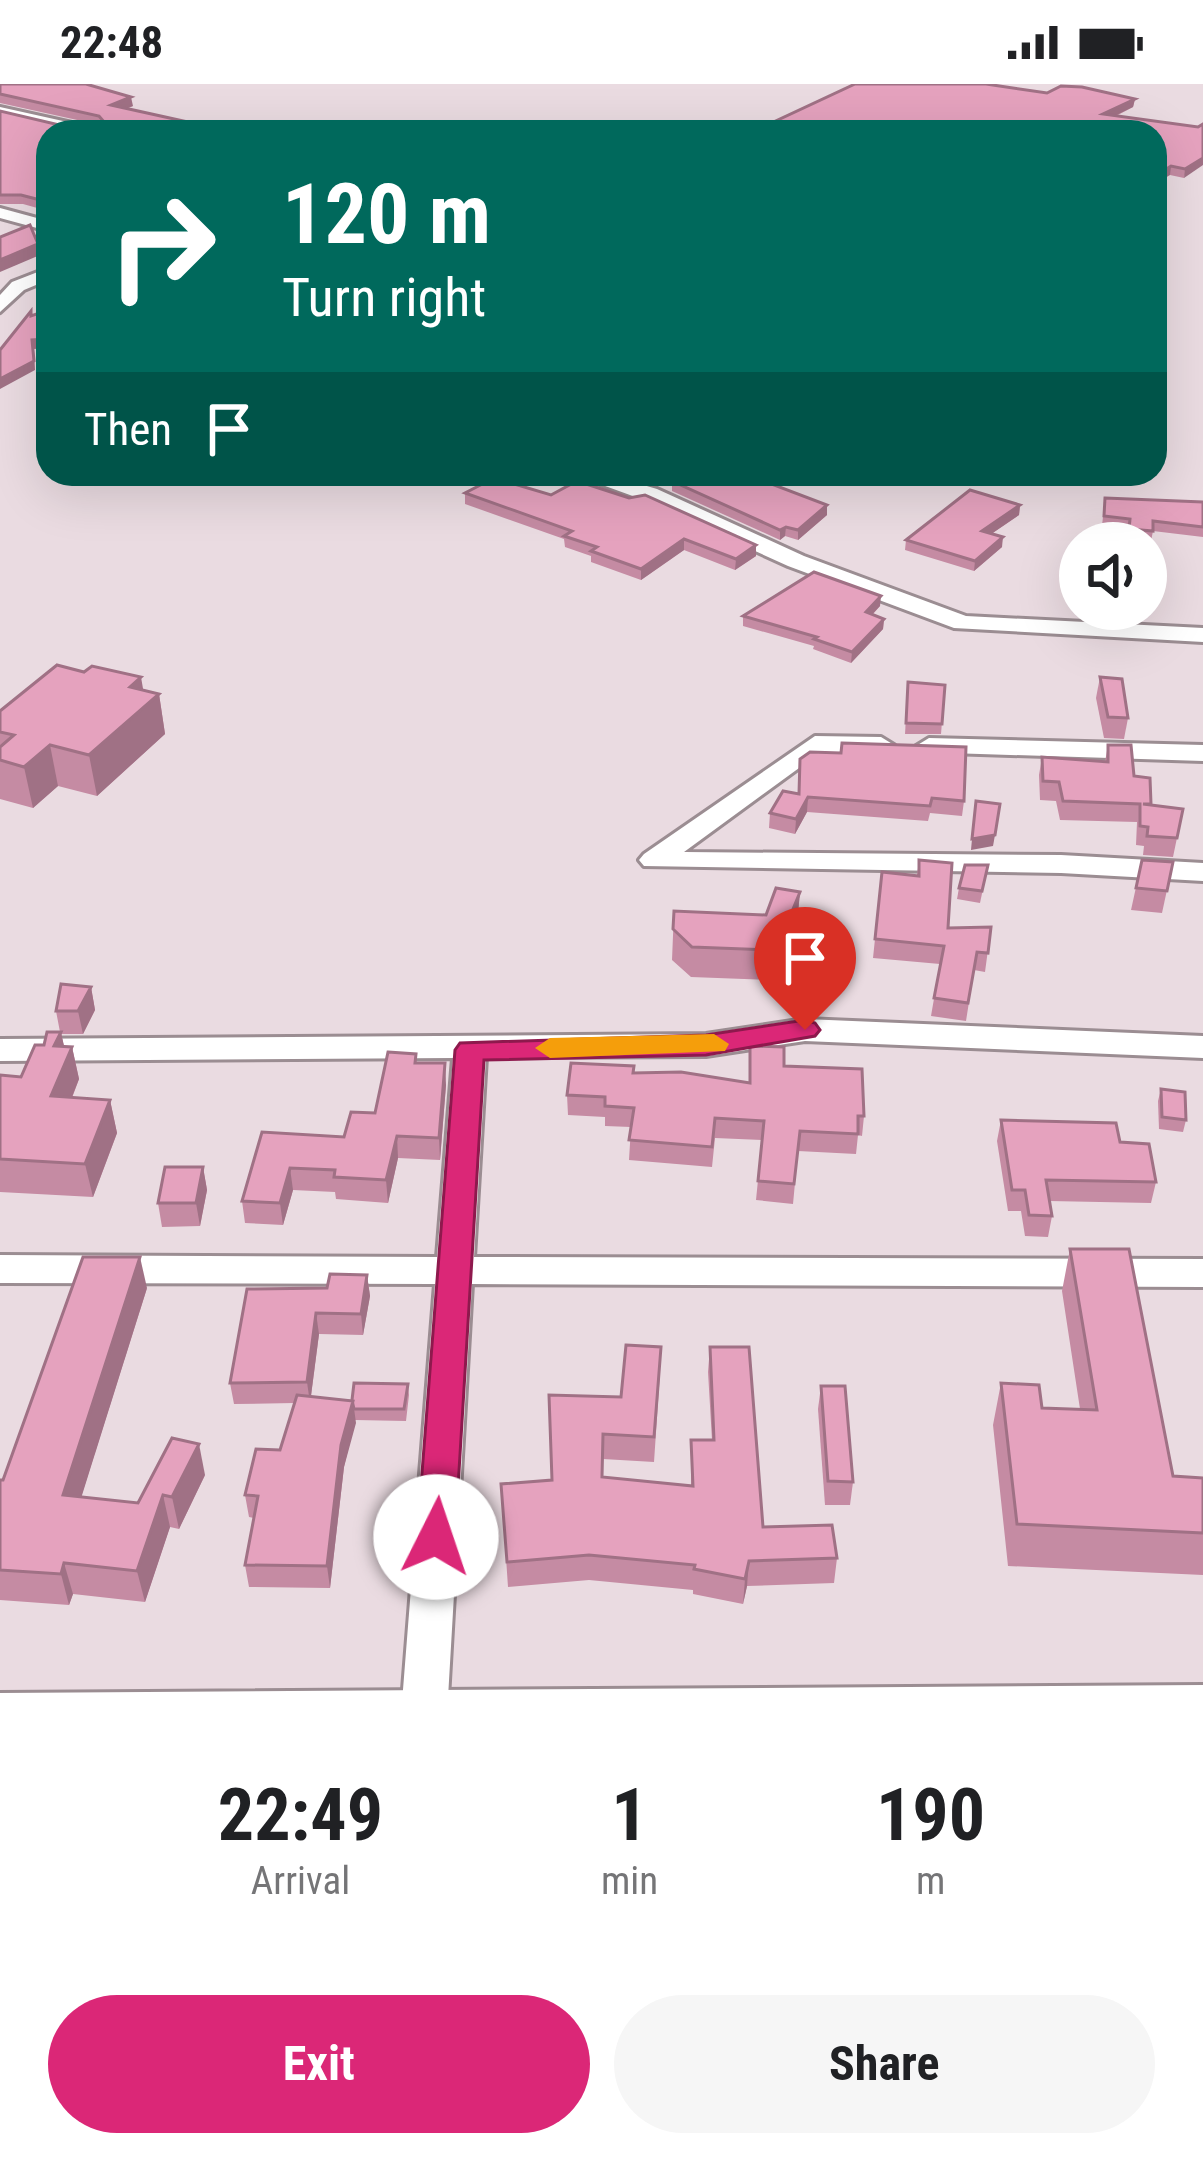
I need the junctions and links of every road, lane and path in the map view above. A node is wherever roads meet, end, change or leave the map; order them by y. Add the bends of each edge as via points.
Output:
1 (0, 111) edge
2 (40, 120) edge
3 (0, 213) edge
4 (36, 223) edge
5 (36, 278) edge
6 (18, 286) junction
7 (36, 289) edge
8 (0, 306) edge
9 (623, 486) edge
10 (1203, 635) edge
11 (1203, 753) edge
12 (1203, 872) edge
13 (1203, 1047) edge
14 (0, 1050) edge
15 (470, 1050) junction
16 (0, 1269) edge
17 (454, 1270) junction
18 (1203, 1274) edge
19 (1203, 1712) edge
20 (424, 1715) junction
21 (0, 1720) edge

1 - 2 street
3 - 4 street
5 - 6 street
6 - 7 street
6 - 8 street
9 - 10 street via 963,622
11 - 12 street via 815,744 654,860
13 - 15 street via 805,1030 706,1045
14 - 15 street
15 - 17 street
16 - 17 street
17 - 18 street
17 - 20 street
19 - 20 main road
20 - 21 main road

